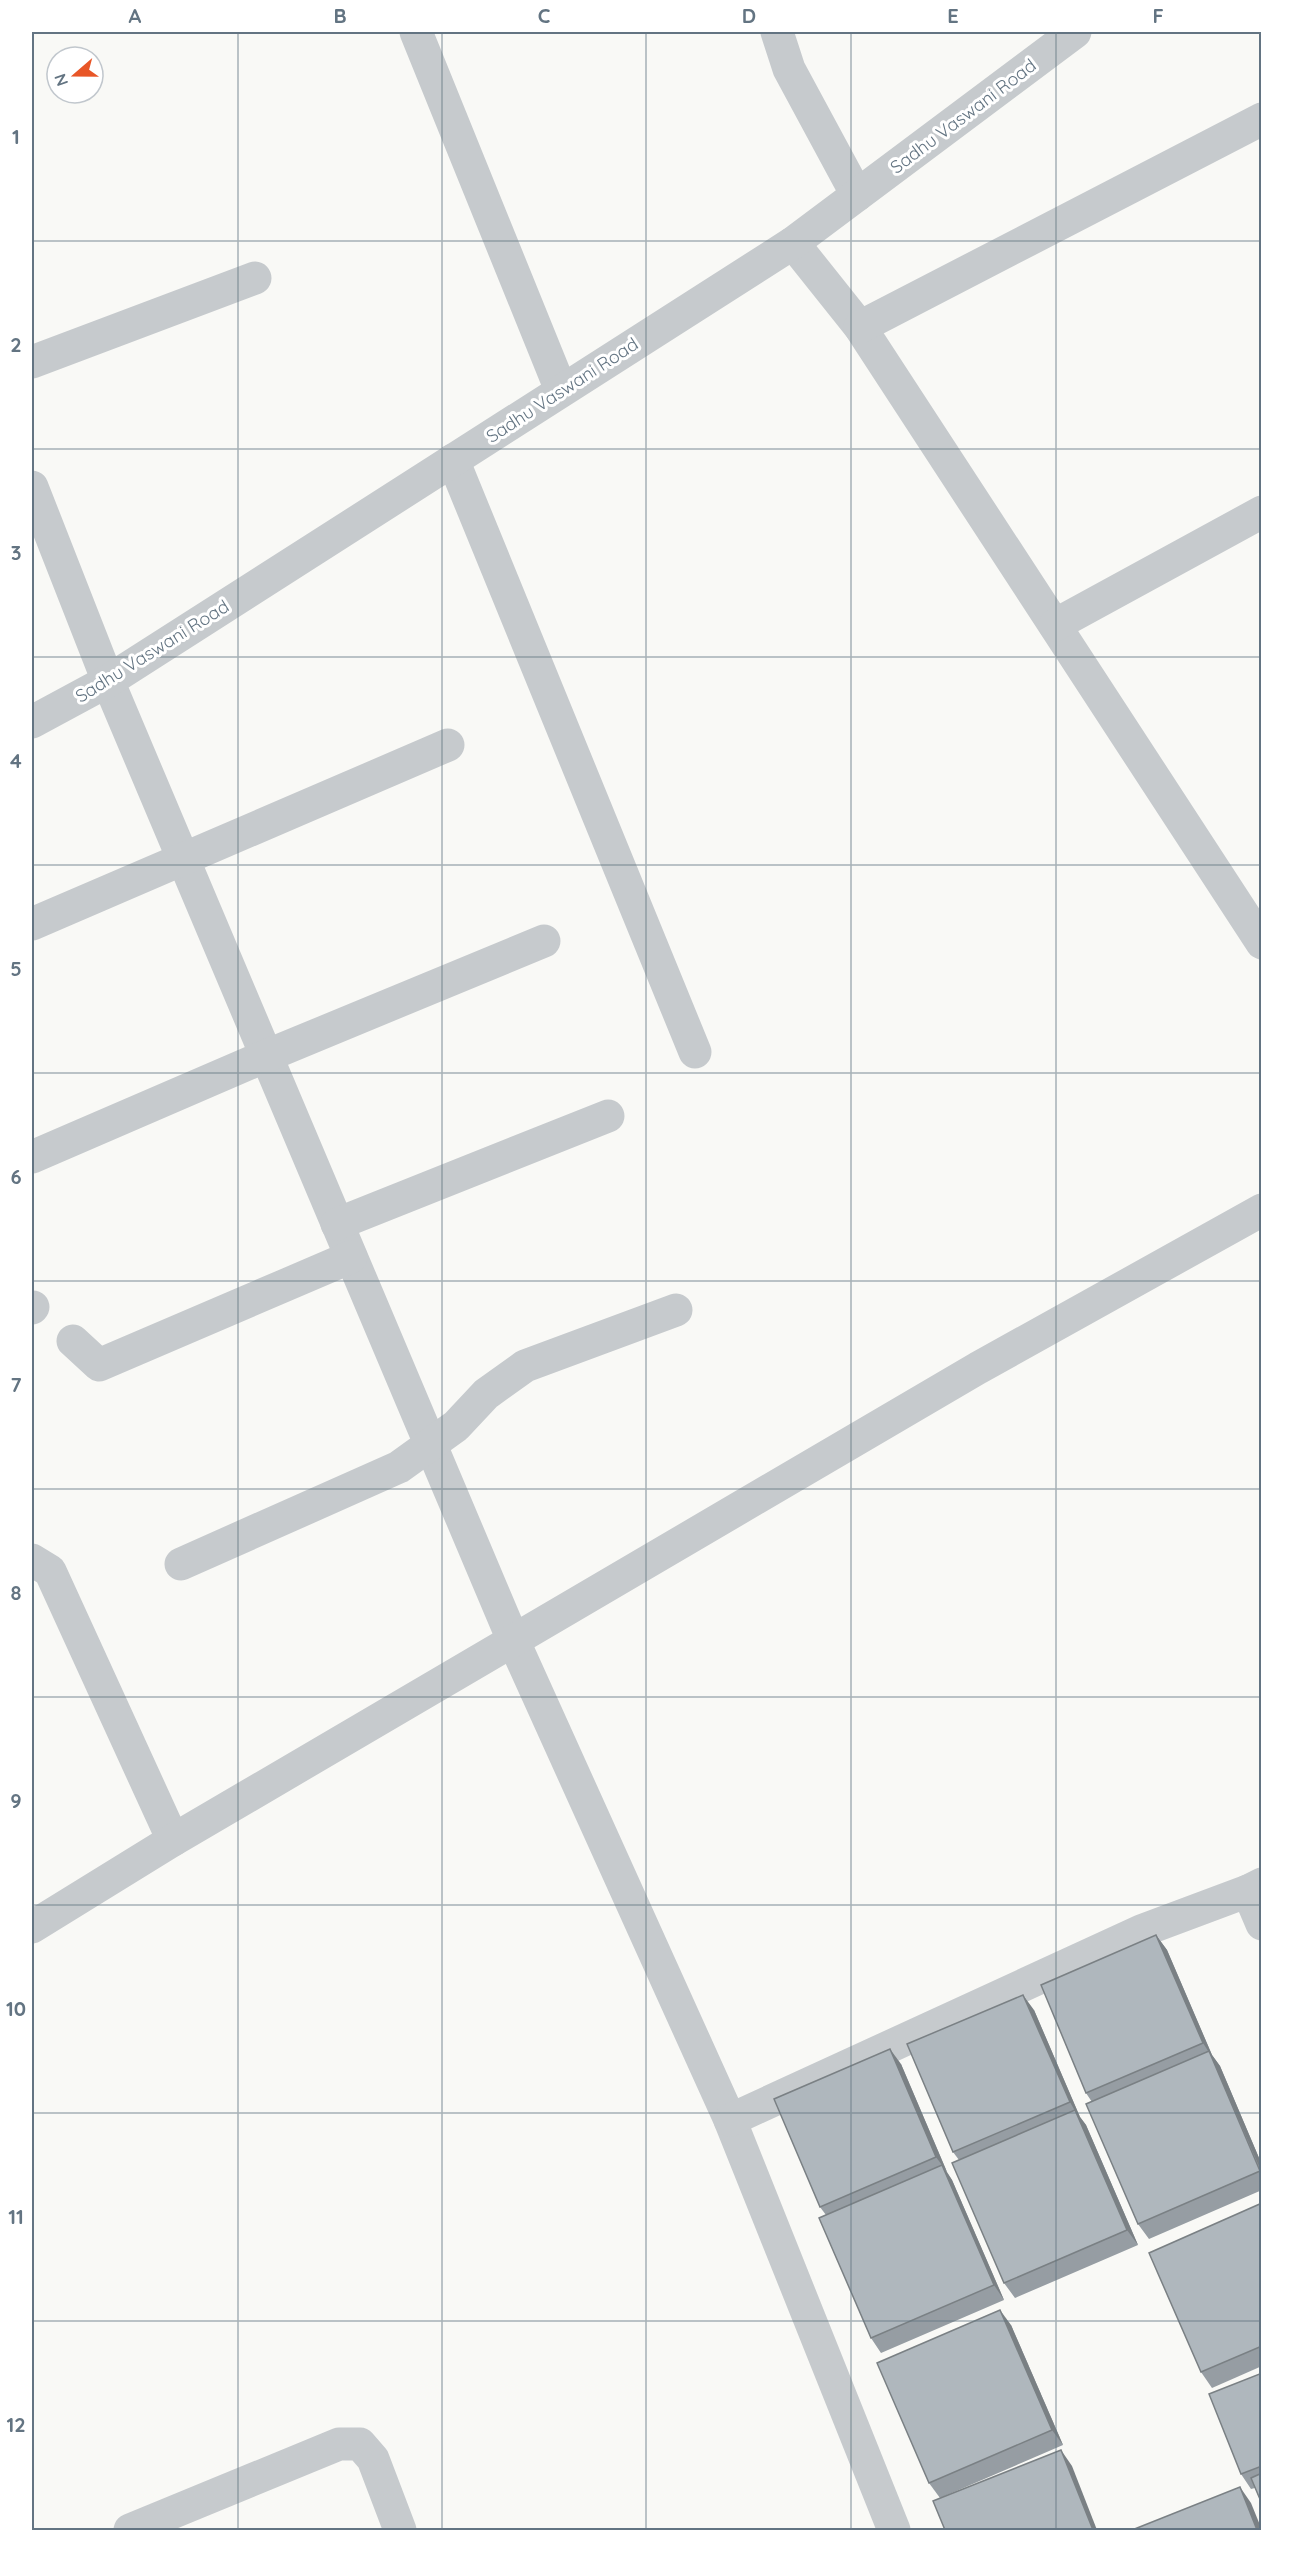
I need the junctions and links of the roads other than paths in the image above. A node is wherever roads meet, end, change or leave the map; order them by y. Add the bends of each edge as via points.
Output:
1 (416, 32) edge
2 (777, 32) edge
3 (1075, 32) edge
4 (1262, 118) edge
5 (857, 195) junction
6 (793, 243) junction
7 (255, 278) dead end
8 (860, 327) junction
9 (142, 334) dead end
10 (32, 362) edge
11 (32, 384) edge
12 (561, 390) junction
13 (453, 460) junction
14 (32, 487) edge
15 (1262, 512) edge
16 (1055, 625) junction
17 (108, 681) junction
18 (32, 722) edge
19 (448, 745) dead end
20 (183, 859) junction
21 (32, 924) edge
22 (544, 941) dead end
23 (1262, 943) edge
24 (695, 1052) dead end
25 (266, 1056) junction
26 (608, 1116) dead end
27 (32, 1156) edge
28 (1262, 1210) edge
29 (337, 1224) junction
30 (351, 1257) junction
31 (676, 1310) dead end
32 (74, 1341) dead end
33 (430, 1446) junction
34 (32, 1560) edge
35 (181, 1564) dead end
36 (514, 1642) junction
37 (173, 1840) junction
38 (1255, 1888) edge
39 (1262, 1924) edge
40 (32, 1926) edge
41 (730, 2120) junction
42 (130, 2530) edge
43 (399, 2530) edge
44 (894, 2530) edge

1 - 12 street
2 - 5 street via 789,69
3 - 5 street, Sadhu Vaswani Road
4 - 8 street
5 - 6 street, Sadhu Vaswani Road
6 - 8 street
6 - 12 street, Sadhu Vaswani Road
7 - 10 street
8 - 16 street
9 - 11 street
12 - 13 street, Sadhu Vaswani Road
13 - 17 street, Sadhu Vaswani Road
13 - 24 street
14 - 17 street
15 - 16 street
16 - 23 street
17 - 18 street, Sadhu Vaswani Road
17 - 20 street
19 - 20 street
20 - 21 street
20 - 25 street
22 - 25 street
25 - 27 street
25 - 29 street
26 - 29 street
28 - 36 street via 978,1368
29 - 30 street
30 - 32 street via 99,1365
30 - 33 street
31 - 33 street via 525,1366 486,1394 456,1426
33 - 35 street via 399,1467
33 - 36 street
34 - 37 street via 50,1571
36 - 37 street
36 - 41 street
37 - 40 street
38 - 39 street
38 - 41 street via 1141,1931
41 - 44 street
42 - 43 street via 339,2444 360,2444 373,2459

